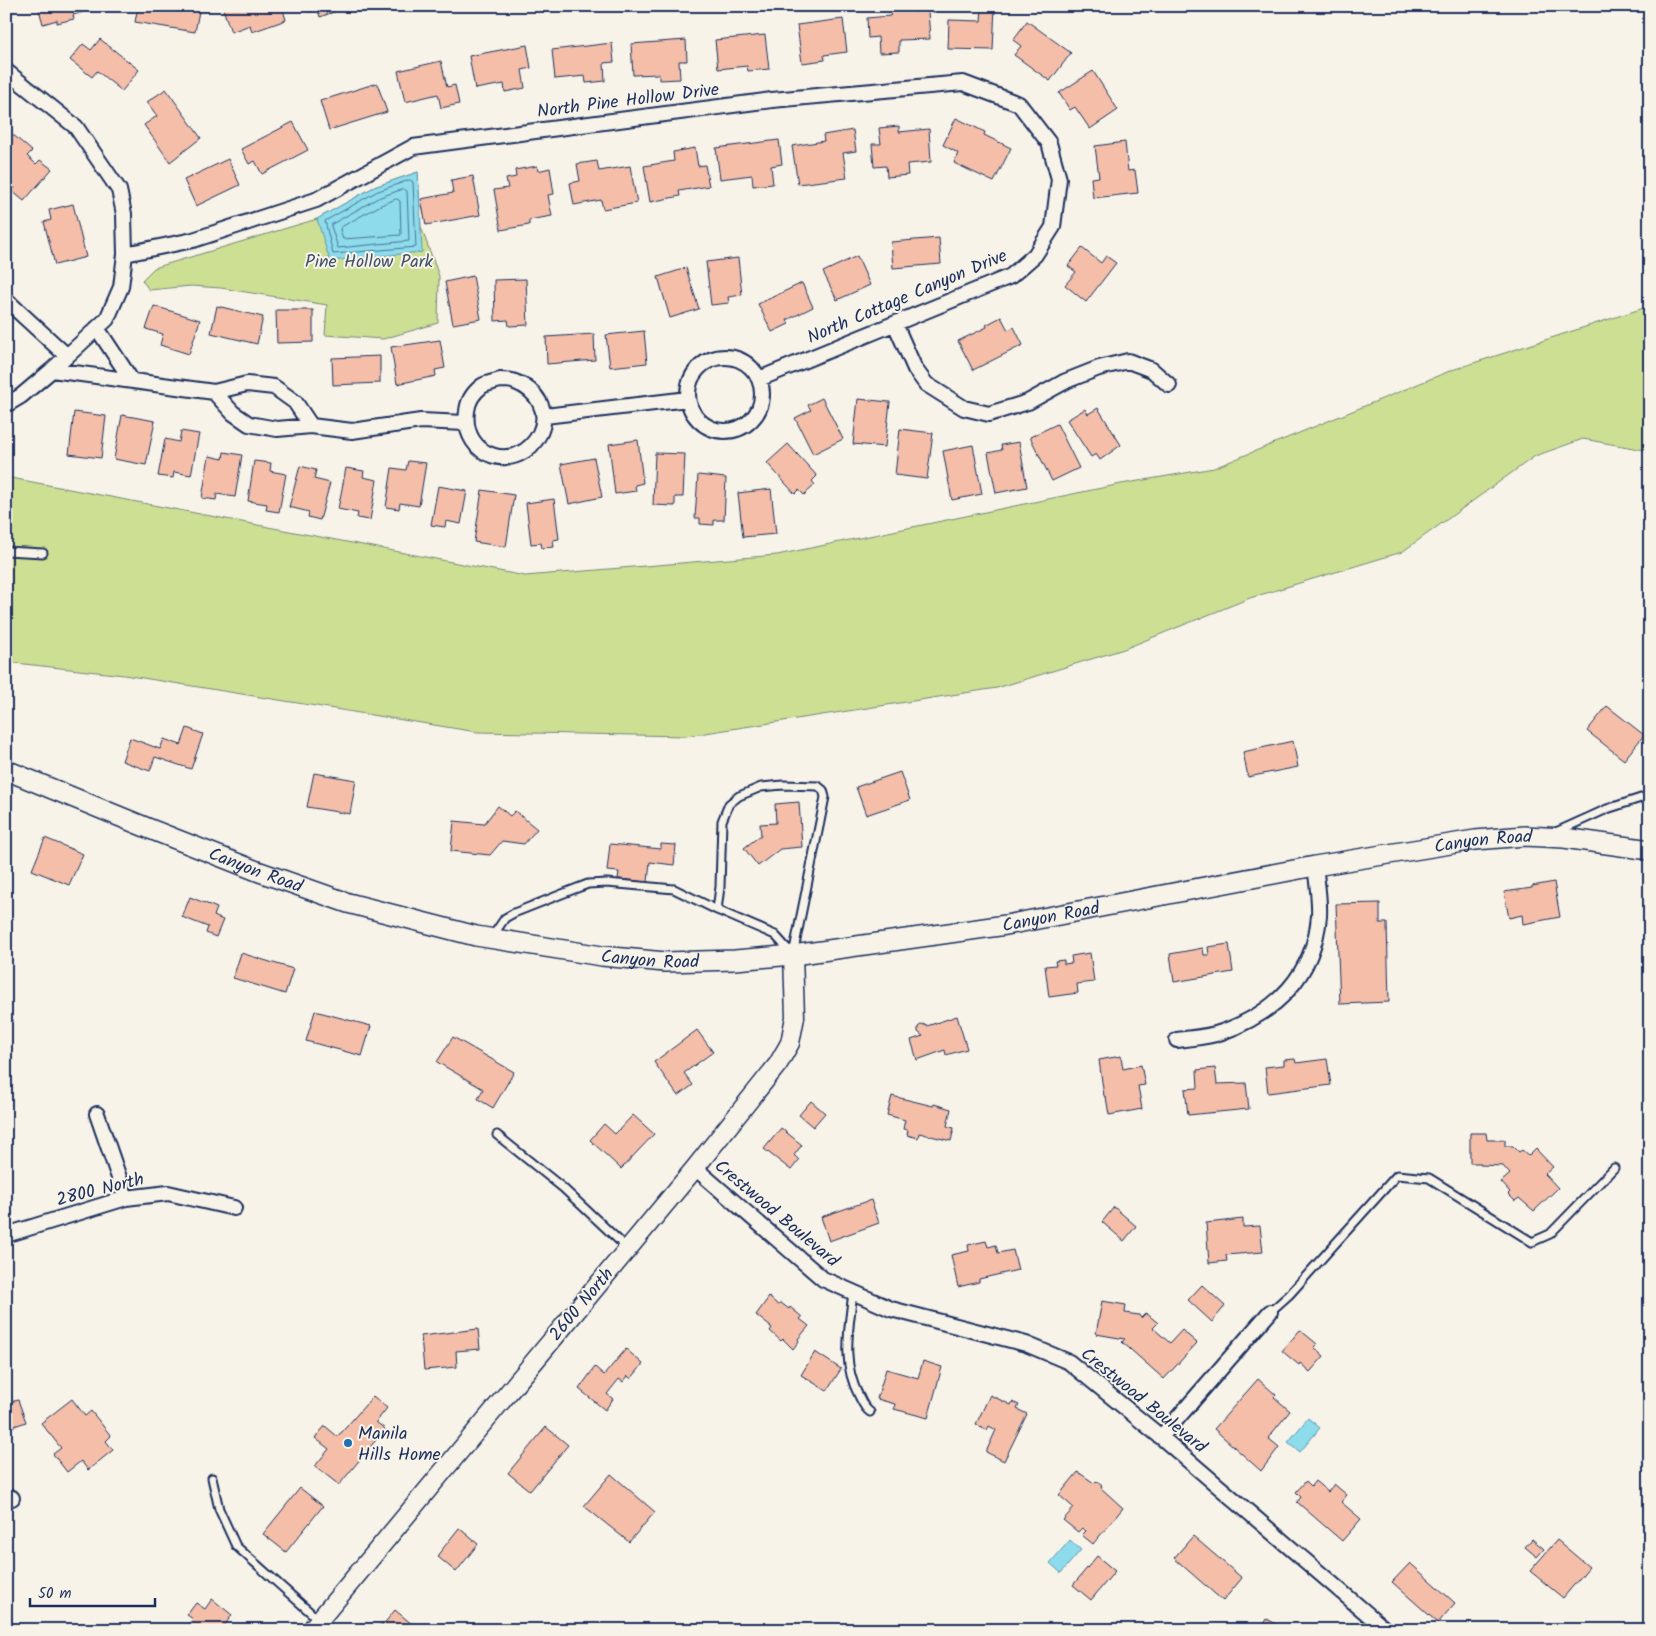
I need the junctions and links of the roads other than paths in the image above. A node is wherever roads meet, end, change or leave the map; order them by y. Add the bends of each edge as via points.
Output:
1 (6, 70) edge
2 (1053, 226) joint
3 (125, 254) junction
4 (6, 300) edge
5 (895, 324) junction
6 (97, 328) junction
7 (67, 356) junction
8 (52, 370) junction
9 (759, 379) junction
10 (132, 381) junction
11 (1168, 385) dead end
12 (214, 392) junction
13 (688, 399) junction
14 (6, 405) edge
15 (545, 416) junction
16 (465, 423) junction
17 (312, 426) junction
18 (6, 551) edge
19 (43, 553) dead end
20 (6, 770) edge
21 (1650, 795) edge
22 (1544, 837) junction
23 (1650, 850) edge
24 (1315, 866) junction
25 (717, 910) junction
26 (491, 938) junction
27 (794, 955) junction
28 (1177, 1040) dead end
29 (97, 1114) dead end
30 (497, 1135) dead end
31 (694, 1168) junction
32 (1614, 1168) dead end
33 (126, 1198) junction
34 (234, 1208) dead end
35 (6, 1235) edge
36 (628, 1248) junction
37 (853, 1292) junction
38 (1270, 1312) joint
39 (870, 1412) dead end
40 (1162, 1437) junction
41 (212, 1478) dead end
42 (315, 1625) edge
43 (1386, 1630) edge

1 - 3 street via 76,127 119,190 124,214
2 - 3 street, North Pine Hollow Drive via 1059,179 1049,143 1019,104 963,83 772,100 414,147 316,200 193,240
2 - 5 street, North Cottage Canyon Drive via 1035,255 1010,276
3 - 6 street via 121,287 107,319
4 - 7 street
5 - 9 street, North Cottage Canyon Drive
5 - 11 street via 915,369 926,384 964,408 989,414 1028,402 1099,368 1128,361 1152,370
6 - 7 street
6 - 10 street
7 - 8 street
8 - 10 street
8 - 14 street
9 - 13 street via 752,369 732,358 709,361 696,372
9 - 13 street via 761,404 746,424 735,430 716,430 699,422
10 - 12 street
12 - 17 street via 233,413 249,424 277,430
12 - 17 street via 247,384 274,388 295,402
13 - 15 street
15 - 16 street via 535,442 511,457 488,454 477,446
15 - 16 street via 537,398 528,388 514,381 500,380 484,385 474,394 467,405
16 - 17 street via 421,421 352,431
18 - 19 lane
20 - 26 main road, Canyon Road via 159,833 348,903
21 - 22 lane via 1607,809
22 - 23 main road, Canyon Road
22 - 24 main road, Canyon Road via 1475,840
24 - 27 main road, Canyon Road via 1006,925
24 - 28 street via 1319,914 1316,934 1303,970 1288,990 1270,1008 1250,1021 1220,1033
25 - 26 lane via 674,889 593,884 514,913 505,918
25 - 27 lane via 775,935
25 - 27 lane via 722,822 729,804 738,796 762,787 818,786 825,797
26 - 27 main road, Canyon Road via 602,956 665,962
27 - 31 street, 2600 North via 795,1017 790,1043 778,1064
29 - 33 street
30 - 36 lane via 563,1188
31 - 36 street, 2600 North
31 - 37 street, Crestwood Boulevard via 823,1279
32 - 38 lane via 1550,1234 1532,1242 1430,1178 1397,1175
33 - 34 street, 2800 North via 168,1193
33 - 35 street, 2800 North
36 - 42 street, 2600 North
37 - 39 lane via 846,1348 848,1366 852,1384
37 - 40 street, Crestwood Boulevard via 891,1309 1026,1344 1069,1362
38 - 40 street
40 - 43 street, Crestwood Boulevard
41 - 42 lane via 219,1509 236,1546

